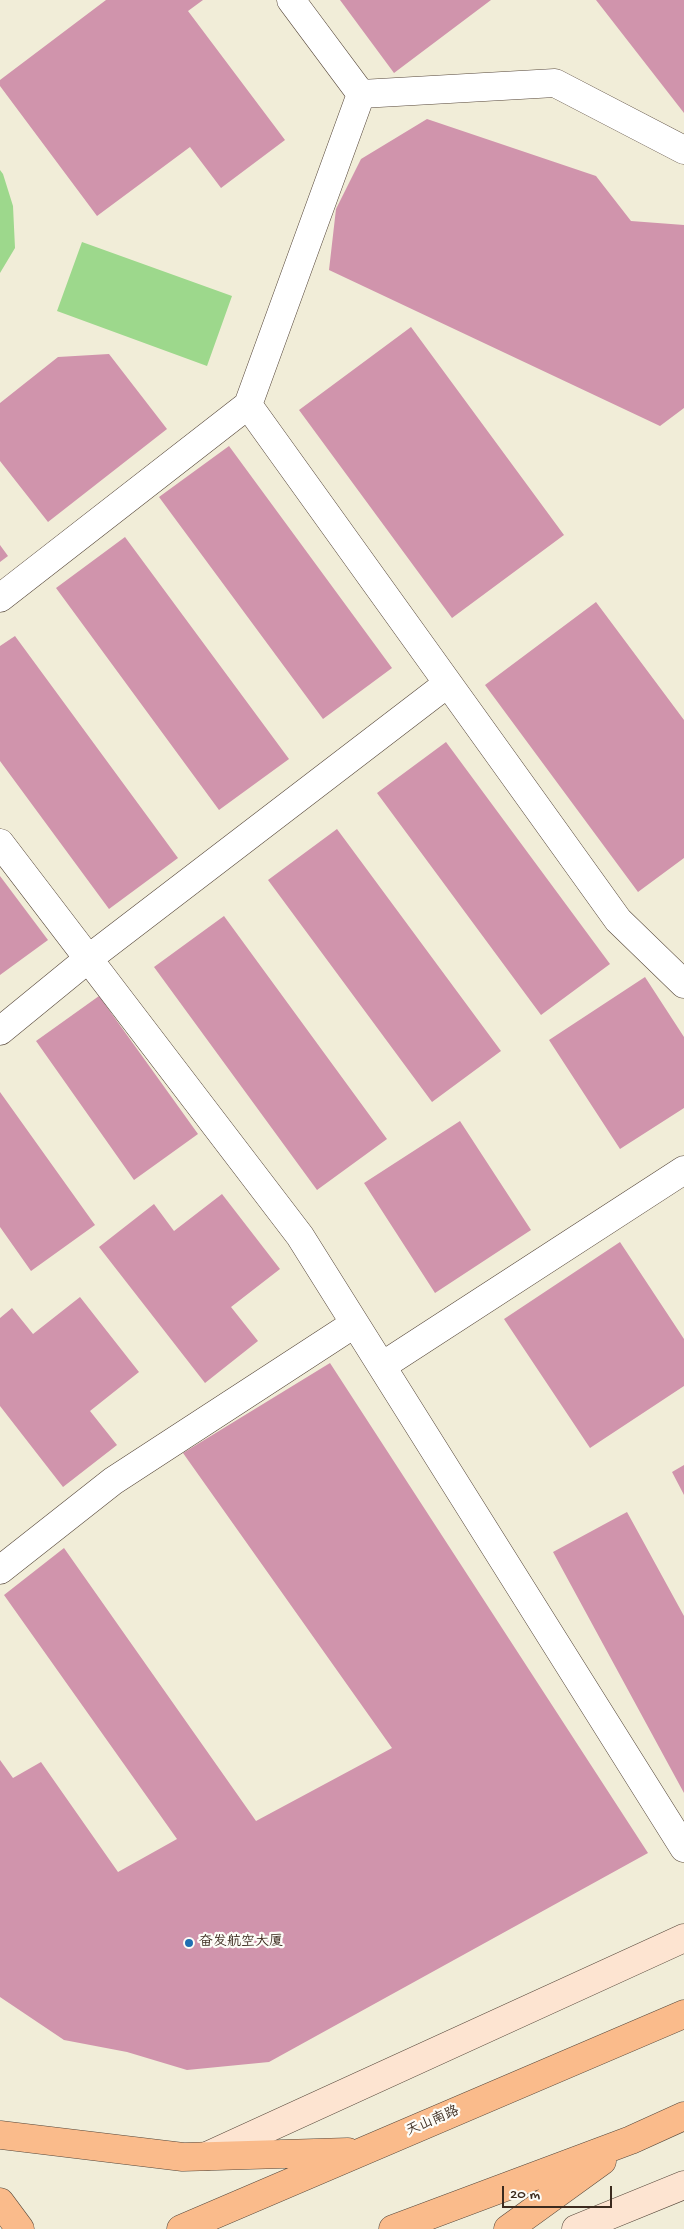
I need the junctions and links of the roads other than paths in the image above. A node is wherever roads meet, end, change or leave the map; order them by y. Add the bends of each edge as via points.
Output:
1 (291, 0) edge
2 (362, 94) junction
3 (684, 150) edge
4 (248, 405) junction
5 (0, 598) edge
6 (447, 684) junction
7 (0, 843) edge
8 (88, 960) junction
9 (684, 984) edge
10 (0, 1030) edge
11 (684, 1170) edge
12 (354, 1324) junction
13 (382, 1366) junction
14 (0, 1570) edge
15 (684, 1848) edge
16 (684, 1938) edge
17 (684, 2014) edge
18 (684, 2116) edge
19 (0, 2135) edge
20 (631, 2140) junction
21 (362, 2152) junction
22 (207, 2156) junction
23 (684, 2185) edge
24 (0, 2202) edge
25 (20, 2229) edge
26 (181, 2229) edge
27 (393, 2229) edge
28 (508, 2229) edge
29 (576, 2229) edge

1 - 2 street
2 - 3 street via 556,83
2 - 4 street
4 - 5 street
4 - 6 street
6 - 8 street
6 - 9 street via 618,920
7 - 8 street
8 - 10 street
8 - 12 street via 300,1236
11 - 13 street
12 - 13 street
12 - 14 street via 112,1481
13 - 15 street
16 - 22 main road
17 - 21 main road, 天山南路
18 - 20 main road
19 - 22 main road via 183,2157
20 - 27 main road
20 - 28 main road
21 - 22 main road
21 - 26 main road, 天山南路
23 - 29 main road
24 - 25 main road

